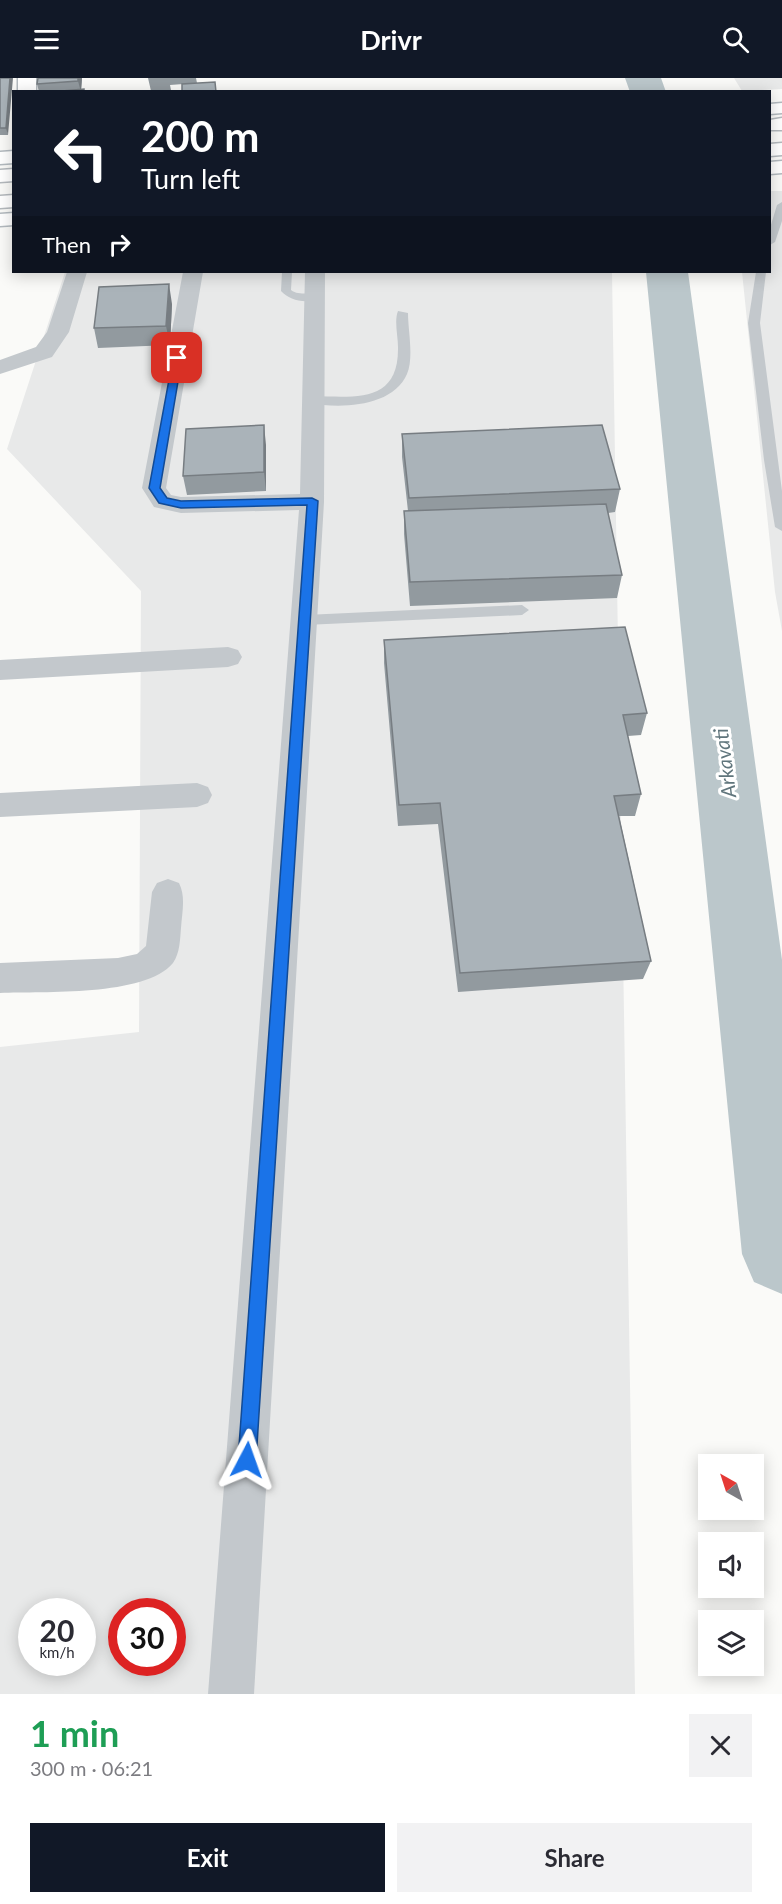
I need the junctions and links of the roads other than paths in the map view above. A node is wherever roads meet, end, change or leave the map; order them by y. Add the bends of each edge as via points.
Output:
1 (782, 205) edge
2 (771, 239) edge
3 (78, 273) edge
4 (193, 273) edge
5 (287, 273) edge
6 (761, 273) edge
7 (315, 284) edge
8 (402, 314) dead end
9 (0, 367) edge
10 (314, 400) junction
11 (312, 501) junction
12 (782, 527) edge
13 (522, 610) dead end
14 (304, 620) junction
15 (228, 657) dead end
16 (0, 670) edge
17 (197, 795) dead end
18 (0, 805) edge
19 (168, 892) dead end
20 (0, 978) edge
21 (231, 1694) edge

1 - 2 lane
3 - 9 street via 58,332 44,352
4 - 11 street via 154,488 163,501 181,505
5 - 7 lane via 286,291 294,297
6 - 12 lane via 754,323
7 - 10 street
8 - 10 lane via 402,373 389,391 360,399
10 - 11 street
11 - 14 street
13 - 14 lane
14 - 21 street
15 - 16 street
17 - 18 street
19 - 20 street via 162,952 146,967 118,973

